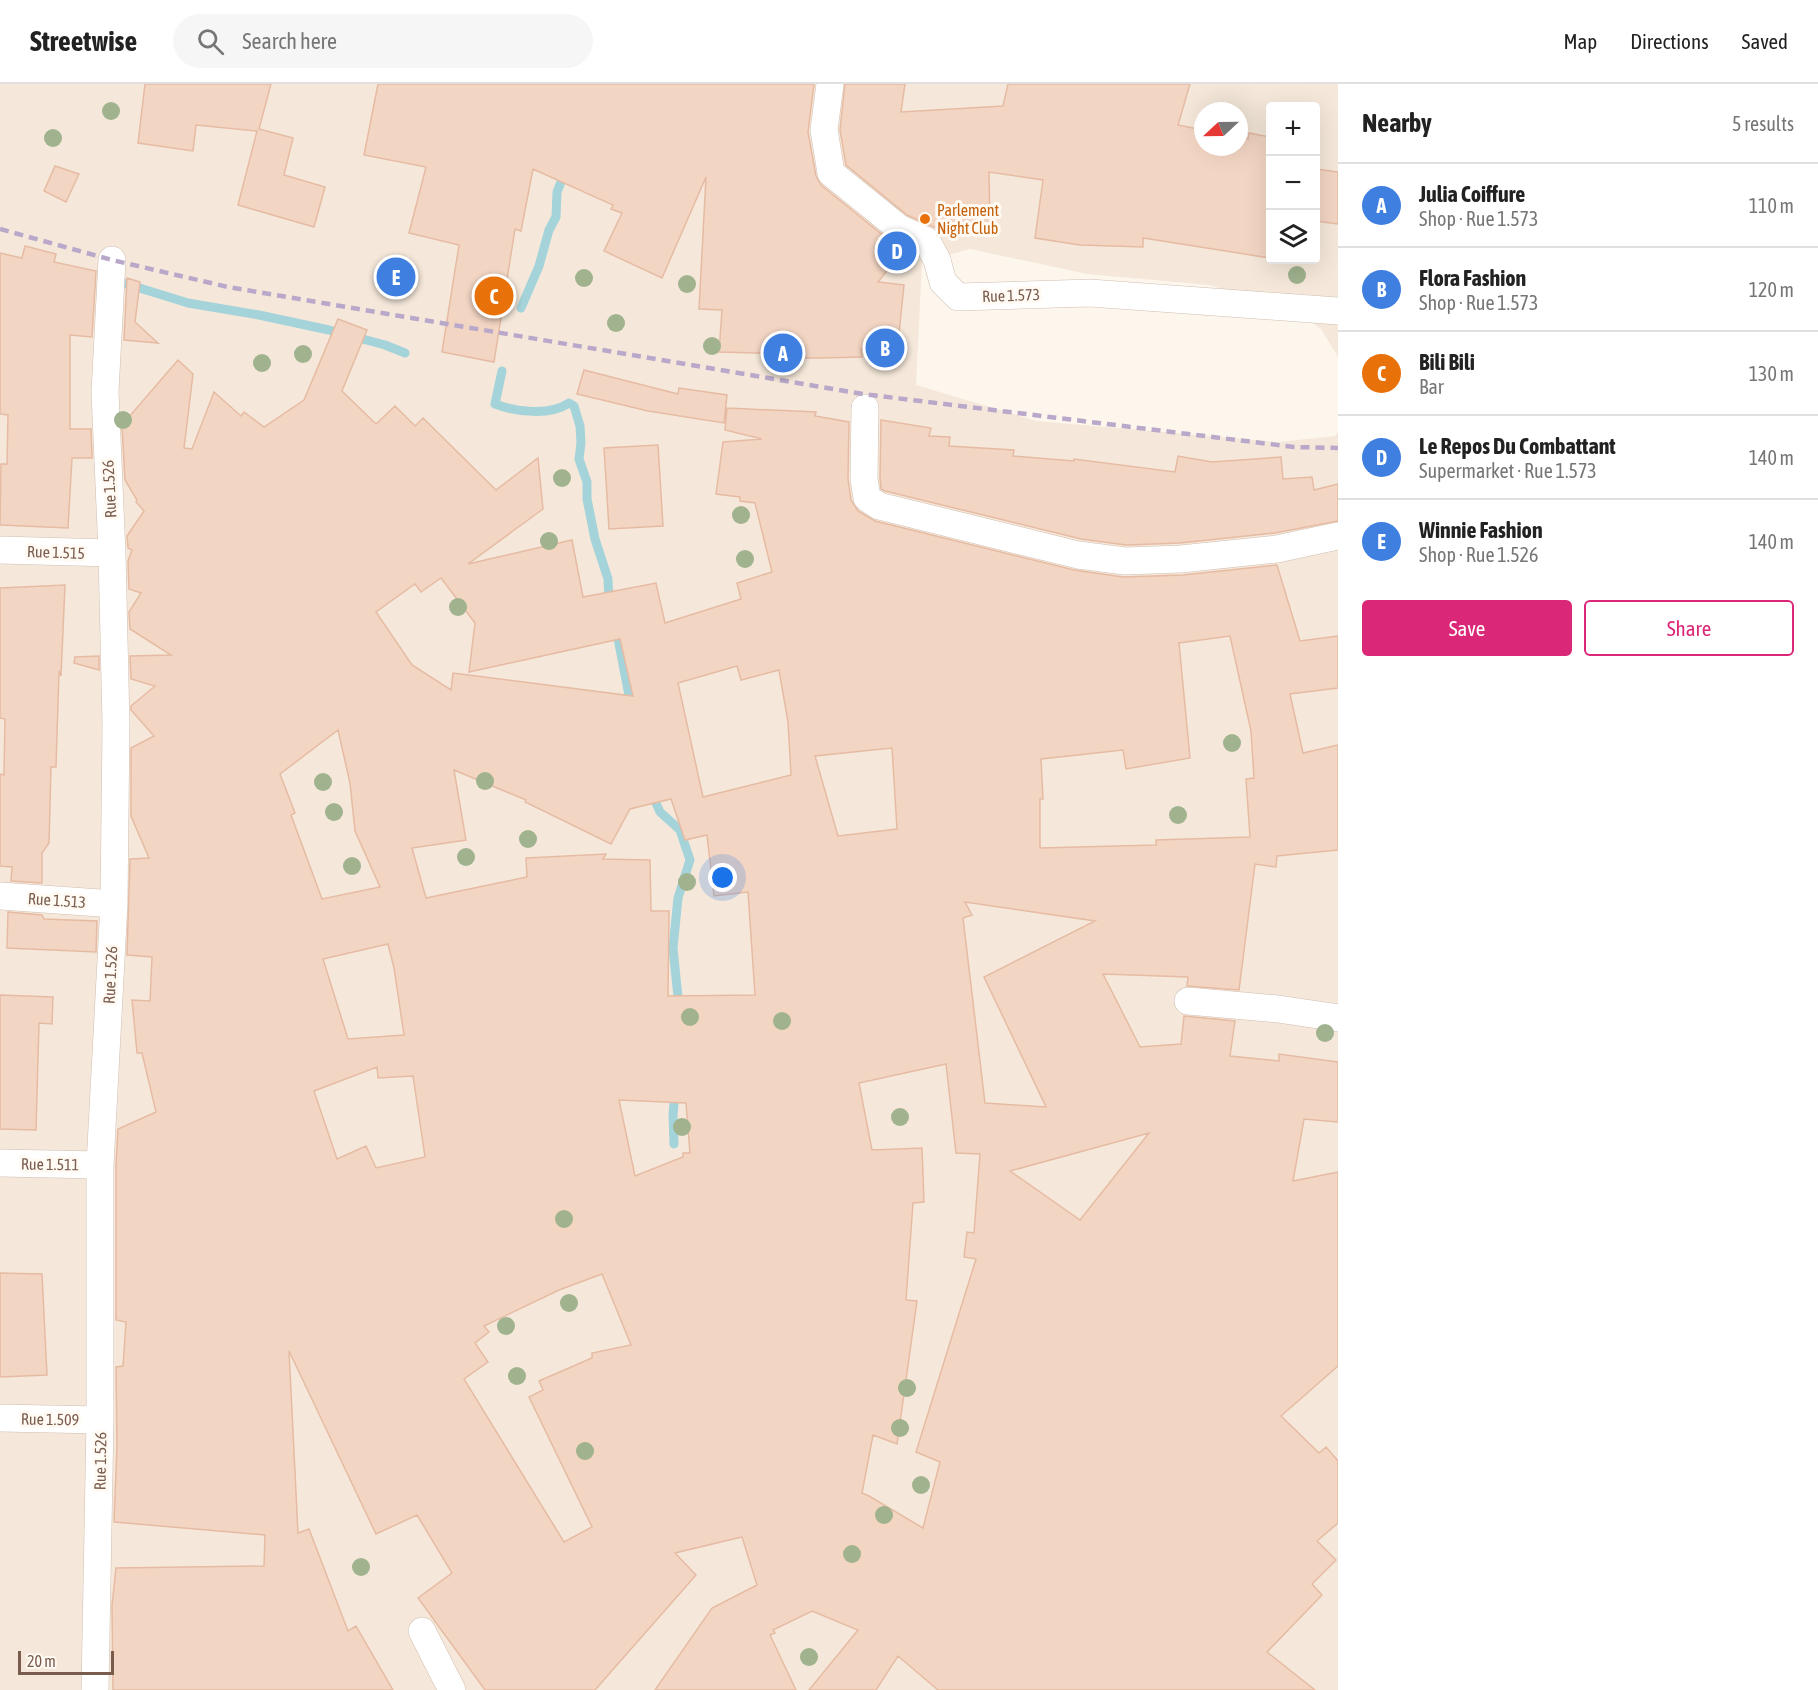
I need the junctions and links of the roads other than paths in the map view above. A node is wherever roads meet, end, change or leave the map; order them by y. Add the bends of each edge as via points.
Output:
1 (830, 84) edge
2 (112, 260) dead end
3 (1338, 311) edge
4 (865, 408) dead end
5 (1338, 536) edge
6 (0, 550) edge
7 (112, 553) junction
8 (0, 896) edge
9 (114, 904) junction
10 (1188, 1001) dead end
11 (1338, 1018) edge
12 (0, 1163) edge
13 (100, 1165) junction
14 (0, 1418) edge
15 (100, 1420) junction
16 (422, 1631) dead end
17 (95, 1690) edge
18 (452, 1690) edge

1 - 3 street, Rue 1.573 via 824,129 831,173 899,228 927,241 943,282 958,297 1090,292
2 - 7 street, Rue 1.526 via 105,392
4 - 5 street via 864,479 867,498 879,506 1078,555 1125,561 1277,549
6 - 7 street, Rue 1.515
7 - 9 street, Rue 1.526 via 116,724
8 - 9 street, Rue 1.513
9 - 13 street, Rue 1.526
10 - 11 street
12 - 13 street, Rue 1.511
13 - 15 street, Rue 1.526
14 - 15 street, Rue 1.509
15 - 17 street, Rue 1.526
16 - 18 street

